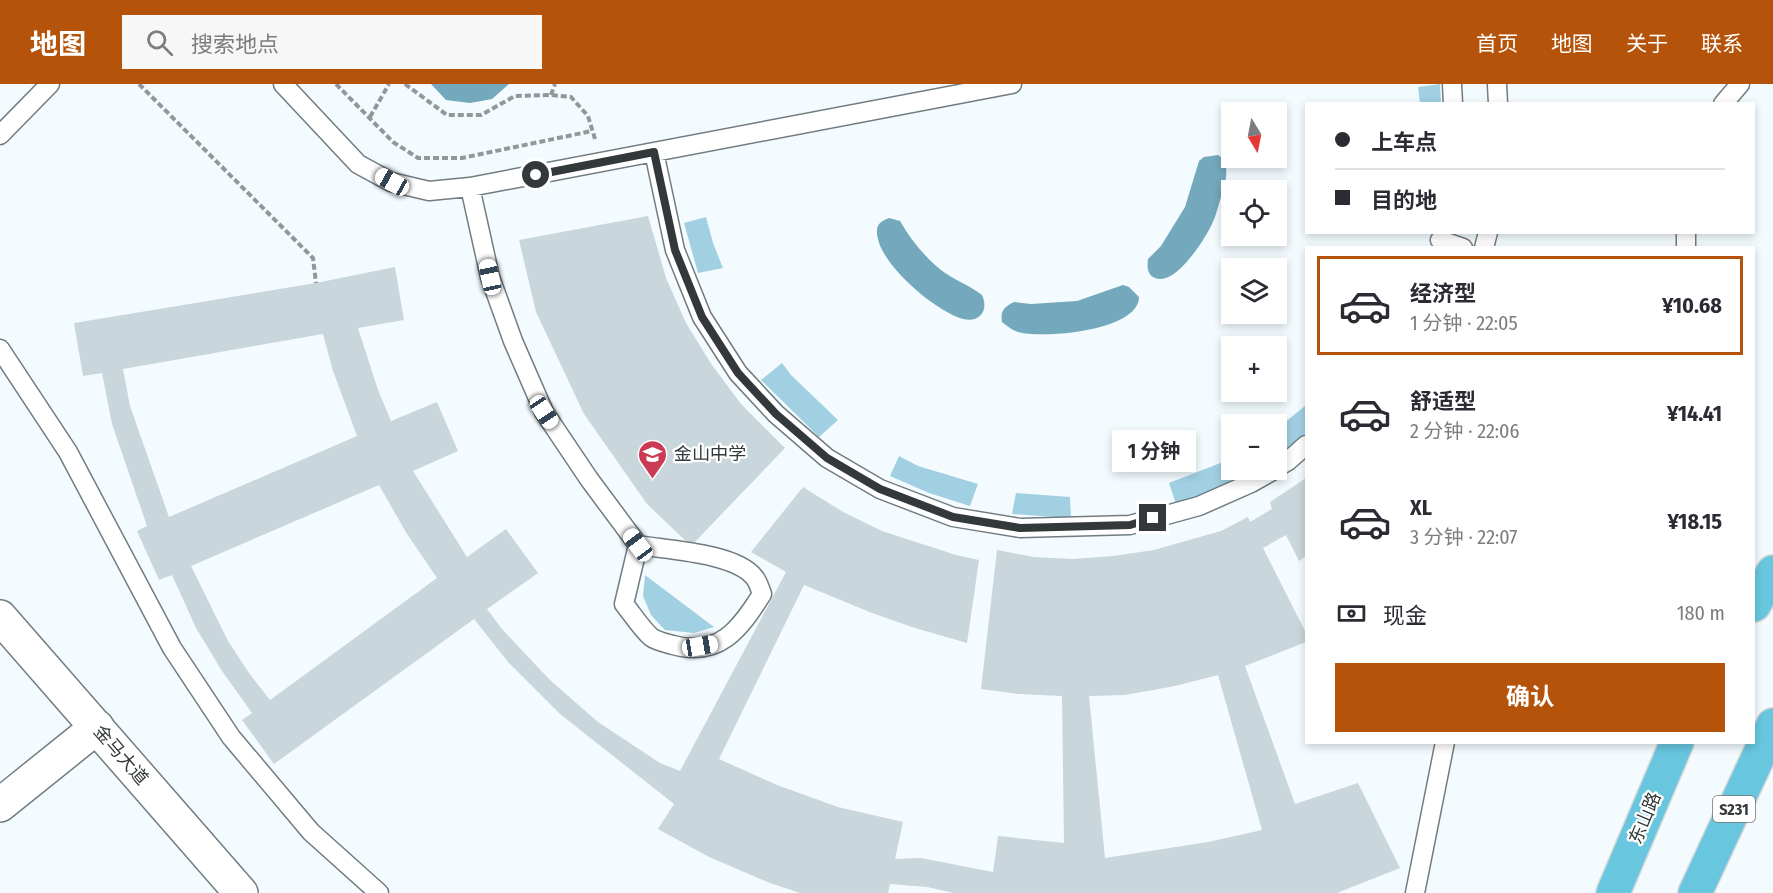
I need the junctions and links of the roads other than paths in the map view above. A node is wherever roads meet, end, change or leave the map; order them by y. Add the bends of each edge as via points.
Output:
1 (50, 84) edge
2 (283, 84) edge
3 (1012, 84) edge
4 (1452, 84) edge
5 (1497, 84) edge
6 (1740, 84) edge
7 (1453, 102) edge
8 (1498, 102) edge
9 (1725, 102) edge
10 (0, 135) edge
11 (654, 152) junction
12 (470, 187) junction
13 (1440, 240) edge
14 (1457, 246) edge
15 (0, 349) edge
16 (1305, 446) edge
17 (1287, 462) edge
18 (1256, 480) edge
19 (638, 545) junction
20 (1773, 572) edge
21 (1755, 603) edge
22 (0, 617) edge
23 (1773, 725) edge
24 (97, 727) junction
25 (1445, 744) edge
26 (1676, 744) edge
27 (0, 806) edge
28 (242, 893) edge
29 (379, 893) edge
30 (1415, 893) edge
31 (1613, 893) edge
32 (1695, 893) edge

1 - 10 lane
2 - 12 lane via 358,164 392,182 429,191
3 - 11 lane
4 - 7 lane
5 - 8 lane
6 - 9 lane
11 - 12 lane
11 - 18 lane via 675,250 702,317 738,373 776,414 827,458 880,489 953,517 1020,528 1130,525 1199,506
12 - 19 lane via 490,277 544,412
13 - 14 lane
15 - 29 lane via 68,452 172,648 231,737 311,832
16 - 17 lane
19 - 19 lane via 624,604 652,639 687,649 714,644 744,622 762,594 755,577 736,564
20 - 21 main road
22 - 24 street, 金马大道
23 - 32 main road, S231
24 - 27 street
24 - 28 street, 金马大道
25 - 30 lane
26 - 31 main road, 东山路

